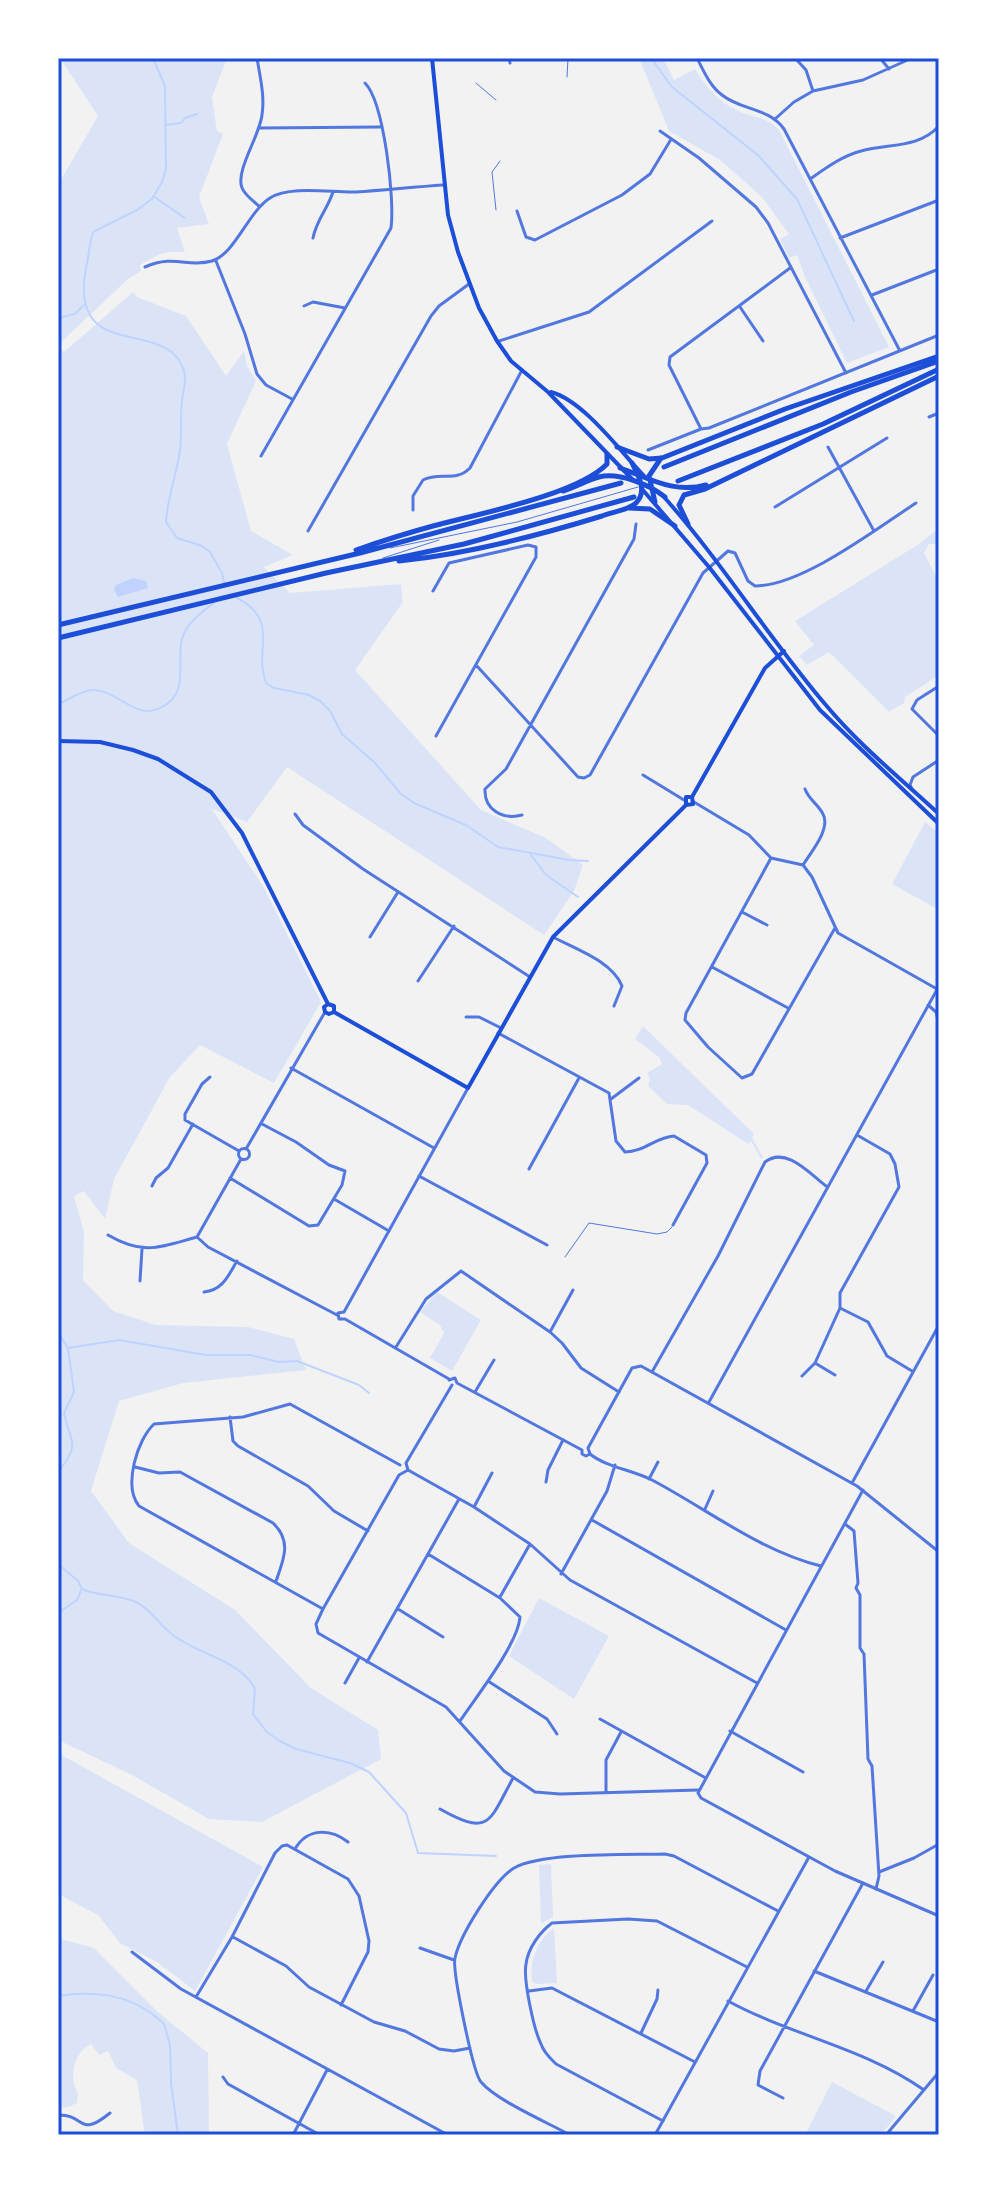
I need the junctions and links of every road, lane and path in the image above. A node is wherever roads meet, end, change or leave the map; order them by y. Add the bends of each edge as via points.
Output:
1 (257, 58) edge
2 (432, 58) edge
3 (568, 58) edge
4 (697, 58) edge
5 (795, 58) edge
6 (880, 58) edge
7 (912, 58) edge
8 (889, 69) junction
9 (567, 77) dead end
10 (365, 83) dead end
11 (476, 83) dead end
12 (813, 91) junction
13 (496, 100) dead end
14 (775, 119) junction
15 (939, 126) edge
16 (381, 127) junction
17 (260, 128) junction
18 (660, 131) dead end
19 (671, 140) junction
20 (500, 161) dead end
21 (810, 179) junction
22 (443, 185) junction
23 (390, 189) junction
24 (333, 192) junction
25 (939, 200) edge
26 (259, 206) junction
27 (496, 210) dead end
28 (517, 211) dead end
29 (712, 221) dead end
30 (313, 238) dead end
31 (840, 238) junction
32 (216, 260) junction
33 (145, 267) dead end
34 (790, 268) junction
35 (939, 269) edge
36 (469, 284) junction
37 (871, 295) junction
38 (304, 306) dead end
39 (740, 307) junction
40 (345, 308) junction
41 (939, 335) edge
42 (497, 341) junction
43 (763, 341) dead end
44 (900, 351) junction
45 (939, 359) edge
46 (939, 369) edge
47 (522, 370) junction
48 (846, 373) junction
49 (939, 376) edge
50 (548, 392) junction
51 (292, 399) junction
52 (939, 413) edge
53 (929, 417) dead end
54 (701, 429) junction
55 (887, 438) dead end
56 (617, 447) junction
57 (828, 447) dead end
58 (648, 450) dead end
59 (607, 454) junction
60 (261, 456) dead end
61 (662, 458) junction
62 (632, 463) junction
63 (664, 467) dead end
64 (620, 468) joint
65 (840, 469) junction
66 (722, 480) junction
67 (678, 481) dead end
68 (621, 483) dead end
69 (640, 484) junction
70 (650, 484) junction
71 (551, 493) junction
72 (634, 497) dead end
73 (665, 497) joint
74 (655, 502) junction
75 (916, 503) dead end
76 (775, 507) dead end
77 (413, 510) dead end
78 (611, 513) junction
79 (636, 524) dead end
80 (688, 524) junction
81 (675, 526) junction
82 (308, 531) dead end
83 (874, 531) junction
84 (445, 538) junction
85 (360, 553) junction
86 (337, 558) junction
87 (716, 560) junction
88 (378, 563) junction
89 (362, 566) junction
90 (709, 567) junction
91 (433, 591) dead end
92 (58, 625) edge
93 (58, 638) edge
94 (784, 651) junction
95 (777, 656) junction
96 (476, 665) junction
97 (939, 686) edge
98 (530, 725) junction
99 (436, 736) dead end
100 (939, 736) edge
101 (59, 741) edge
102 (939, 760) edge
103 (643, 775) dead end
104 (805, 789) dead end
105 (912, 789) junction
106 (693, 800) junction
107 (685, 803) junction
108 (295, 814) dead end
109 (939, 814) edge
110 (522, 815) dead end
111 (939, 824) edge
112 (771, 858) junction
113 (803, 865) junction
114 (398, 892) junction
115 (742, 912) junction
116 (767, 925) dead end
117 (454, 926) junction
118 (835, 928) junction
119 (370, 937) dead end
120 (553, 937) junction
121 (712, 967) junction
122 (530, 977) junction
123 (418, 981) dead end
124 (938, 987) edge
125 (328, 1004) junction
126 (928, 1005) junction
127 (614, 1006) dead end
128 (788, 1008) junction
129 (325, 1012) junction
130 (334, 1012) junction
131 (466, 1017) dead end
132 (939, 1024) edge
133 (500, 1031) junction
134 (291, 1068) junction
135 (210, 1077) dead end
136 (579, 1078) junction
137 (639, 1078) dead end
138 (468, 1088) junction
139 (611, 1099) junction
140 (193, 1124) junction
141 (262, 1124) junction
142 (857, 1135) junction
143 (434, 1148) junction
144 (246, 1149) junction
145 (239, 1151) junction
146 (241, 1159) junction
147 (529, 1169) dead end
148 (419, 1176) junction
149 (230, 1178) junction
150 (152, 1186) dead end
151 (827, 1187) junction
152 (334, 1199) junction
153 (673, 1225) joint
154 (389, 1231) junction
155 (108, 1235) dead end
156 (197, 1237) junction
157 (547, 1245) dead end
158 (142, 1249) junction
159 (565, 1257) dead end
160 (237, 1261) junction
161 (140, 1281) dead end
162 (573, 1290) dead end
163 (204, 1292) dead end
164 (840, 1308) junction
165 (344, 1312) junction
166 (337, 1315) junction
167 (345, 1319) junction
168 (939, 1325) edge
169 (550, 1332) junction
170 (396, 1347) junction
171 (494, 1360) dead end
172 (815, 1363) junction
173 (912, 1371) junction
174 (652, 1372) junction
175 (835, 1375) dead end
176 (802, 1376) dead end
177 (449, 1380) junction
178 (457, 1383) junction
179 (452, 1385) junction
180 (475, 1392) junction
181 (619, 1392) junction
182 (708, 1403) junction
183 (230, 1417) junction
184 (563, 1440) junction
185 (588, 1448) junction
186 (582, 1450) junction
187 (590, 1454) junction
188 (658, 1462) dead end
189 (406, 1463) junction
190 (400, 1465) junction
191 (615, 1465) junction
192 (134, 1467) junction
193 (408, 1470) junction
194 (402, 1472) junction
195 (492, 1473) dead end
196 (649, 1479) junction
197 (546, 1482) dead end
198 (852, 1483) junction
199 (863, 1490) junction
200 (713, 1491) dead end
201 (459, 1499) junction
202 (474, 1507) junction
203 (705, 1509) junction
204 (592, 1520) junction
205 (845, 1524) junction
206 (368, 1531) junction
207 (530, 1544) junction
208 (939, 1552) edge
209 (428, 1554) junction
210 (821, 1566) junction
211 (561, 1574) junction
212 (276, 1581) junction
213 (500, 1598) junction
214 (323, 1609) junction
215 (398, 1609) junction
216 (786, 1630) junction
217 (443, 1637) dead end
218 (359, 1658) junction
219 (367, 1662) junction
220 (488, 1681) junction
221 (345, 1683) dead end
222 (757, 1683) junction
223 (600, 1719) dead end
224 (460, 1721) junction
225 (730, 1731) junction
226 (621, 1732) junction
227 (557, 1734) dead end
228 (803, 1772) dead end
229 (704, 1777) junction
230 (513, 1778) junction
231 (698, 1790) junction
232 (606, 1792) junction
233 (440, 1809) dead end
234 (348, 1842) dead end
235 (939, 1844) edge
236 (295, 1849) junction
237 (809, 1857) junction
238 (879, 1872) junction
239 (863, 1883) junction
240 (876, 1889) junction
241 (778, 1911) junction
242 (939, 1916) edge
243 (232, 1937) junction
244 (420, 1948) dead end
245 (132, 1952) dead end
246 (454, 1960) junction
247 (883, 1962) dead end
248 (747, 1967) junction
249 (814, 1971) junction
250 (933, 1975) dead end
251 (658, 1990) dead end
252 (529, 1991) junction
253 (866, 1991) junction
254 (196, 1997) junction
255 (728, 2001) junction
256 (341, 2005) junction
257 (913, 2011) junction
258 (939, 2022) edge
259 (784, 2025) junction
260 (641, 2033) junction
261 (470, 2048) junction
262 (695, 2062) junction
263 (327, 2070) junction
264 (939, 2072) edge
265 (223, 2077) dead end
266 (924, 2090) junction
267 (783, 2098) dead end
268 (110, 2113) dead end
269 (58, 2115) edge
270 (663, 2121) junction
271 (298, 2123) junction
272 (293, 2135) edge
273 (320, 2135) edge
274 (448, 2135) edge
275 (570, 2135) edge
276 (655, 2135) edge
277 (886, 2135) edge

1 - 17 street via 263,97
2 - 22 main road
3 - 9 lane
4 - 14 street via 724,97
5 - 12 street
6 - 8 street
7 - 8 street
8 - 12 street
10 - 16 street via 373,92
11 - 13 lane
12 - 14 street
14 - 21 street
15 - 21 street via 921,140 842,158
16 - 17 street
16 - 23 street
17 - 26 street via 240,180 243,191
18 - 19 street
19 - 28 street via 650,174 622,195 535,240 526,237
19 - 34 street via 756,207
20 - 27 lane via 492,172
21 - 31 street
22 - 23 street
22 - 36 main road
23 - 24 street
23 - 40 street via 391,228
24 - 26 street via 284,193
24 - 30 street
25 - 31 street
26 - 32 street
29 - 42 street via 589,312
31 - 37 street
32 - 33 street via 166,260
32 - 51 street via 257,374
34 - 39 street
34 - 48 street
35 - 37 street
36 - 42 main road
36 - 82 street via 431,316
37 - 44 street
38 - 40 street via 313,302
39 - 43 street
39 - 54 street via 670,357 669,365
40 - 51 street
41 - 44 street
42 - 47 main road
44 - 48 street
45 - 61 highway via 845,387
45 - 63 highway
46 - 67 highway via 823,424
47 - 50 main road
47 - 77 street via 470,468 458,477 425,478 415,491
48 - 54 street
49 - 66 highway
50 - 56 main road via 576,406
50 - 59 main road
51 - 60 street
52 - 53 street
54 - 58 street
55 - 65 street
56 - 61 highway via 649,459
56 - 62 main road
57 - 65 street
59 - 64 main road
59 - 71 highway via 607,464 599,471
61 - 70 highway via 651,471
62 - 69 highway
62 - 70 main road
64 - 69 highway
65 - 76 street
65 - 83 street
66 - 70 highway via 686,489
66 - 80 highway via 682,497 680,508
68 - 85 highway
69 - 70 highway
69 - 71 highway via 605,476
69 - 74 main road
69 - 78 highway via 634,505
69 - 84 lane
70 - 73 highway
70 - 74 highway
71 - 86 highway
72 - 88 highway
73 - 80 main road
74 - 81 main road
75 - 83 street
78 - 81 highway via 643,508
78 - 88 highway via 465,550
79 - 98 street via 634,539
80 - 87 main road
81 - 90 main road
83 - 87 street via 800,575 761,586 748,581 735,553 728,551
84 - 85 lane
84 - 89 lane
85 - 86 highway
86 - 92 highway
87 - 90 street
87 - 94 main road
88 - 89 highway
89 - 93 highway
90 - 95 main road
90 - 98 street via 590,775 578,777
91 - 96 street via 449,563 536,547 536,557
94 - 95 main road
94 - 105 main road via 840,721
95 - 106 main road via 765,668
95 - 111 main road via 833,724
96 - 98 street
96 - 99 street
97 - 100 street via 912,709
98 - 110 street via 506,769 484,793 499,814
101 - 125 main road via 133,750 211,792 242,833
102 - 105 street via 913,777
103 - 107 street
104 - 113 street via 826,825
105 - 109 main road
106 - 107 main road
106 - 107 main road via 687,796
106 - 112 street via 749,835
107 - 120 main road
108 - 114 street
112 - 113 street
112 - 115 street
113 - 118 street
114 - 117 street
114 - 119 street
115 - 116 street
115 - 121 street
117 - 122 street
117 - 123 street
118 - 124 street
118 - 128 street
120 - 122 main road
120 - 127 street via 619,978 622,986
121 - 128 street
121 - 128 street via 685,1020 746,1081
122 - 133 main road
124 - 126 street
125 - 129 main road
125 - 130 main road
126 - 132 street
126 - 142 street
129 - 130 main road
129 - 134 street
130 - 138 main road
131 - 133 street via 479,1017
133 - 136 street
133 - 138 main road
134 - 141 street
134 - 143 street
135 - 140 street via 185,1114
136 - 139 street
136 - 147 street
137 - 139 street
138 - 143 street
139 - 153 street via 614,1136 625,1152 674,1136 708,1157
140 - 145 street
140 - 150 street
141 - 144 street
141 - 152 street via 345,1171
142 - 151 street
142 - 164 street via 890,1154 899,1187 840,1293
143 - 148 street
144 - 145 street
144 - 146 street via 249,1156
145 - 146 street
146 - 149 street
148 - 154 street
148 - 157 street
149 - 152 street via 309,1226 318,1225
149 - 156 street
151 - 174 street via 785,1156 765,1162
151 - 182 street
152 - 154 street
153 - 159 lane via 657,1234 589,1223
154 - 165 street
155 - 158 street
156 - 158 street
156 - 160 street
158 - 161 street
160 - 163 street via 224,1283
160 - 166 street
162 - 169 street
164 - 172 street
164 - 173 street via 868,1322 882,1351
165 - 166 street
165 - 167 street
166 - 167 street
167 - 170 street
168 - 173 street
169 - 170 street via 461,1271 426,1299
169 - 181 street via 581,1368
170 - 177 street
171 - 180 street
172 - 175 street
172 - 176 street
173 - 198 street
174 - 181 street via 634,1366
174 - 182 street
177 - 178 street via 454,1377
177 - 179 street
178 - 179 street
178 - 180 street
179 - 189 street
180 - 184 street
181 - 185 street
182 - 198 street
183 - 190 street via 296,1406
183 - 192 street via 154,1424 145,1433
183 - 206 street via 238,1446 308,1486 334,1511
184 - 186 street
184 - 197 street
185 - 186 street
185 - 187 street
186 - 187 street via 585,1456
187 - 191 street
188 - 196 street
189 - 190 street
189 - 193 street
190 - 194 street
191 - 196 street
191 - 204 street
192 - 212 street via 131,1492 139,1506
192 - 212 street via 180,1472 273,1523 287,1544
193 - 194 street
193 - 201 street
194 - 206 street
195 - 202 street
196 - 203 street
198 - 199 street
199 - 205 street
199 - 208 street
200 - 203 street
201 - 202 street
201 - 209 street
202 - 207 street
203 - 210 street via 790,1558
204 - 211 street
204 - 216 street
205 - 210 street
205 - 238 street via 854,1531
206 - 214 street
207 - 211 street
207 - 213 street
209 - 213 street
209 - 215 street
210 - 216 street
211 - 222 street
212 - 214 street
213 - 220 street via 519,1614 520,1623
214 - 218 street via 318,1633
215 - 217 street
215 - 219 street
216 - 222 street
218 - 219 street
218 - 221 street
219 - 224 street via 440,1703
220 - 224 street
220 - 227 street via 547,1719
222 - 225 street
223 - 226 street
224 - 230 street
225 - 228 street
225 - 229 street
226 - 229 street
226 - 232 street via 606,1760
229 - 231 street
230 - 232 street via 542,1793
230 - 233 street via 483,1823 469,1824
231 - 232 street
231 - 237 street via 701,1798
234 - 236 street via 320,1832 304,1838
235 - 238 street
236 - 243 street via 278,1849
236 - 256 street via 348,1879 359,1896 368,1952
237 - 239 street
237 - 241 street
238 - 240 street
239 - 240 street
239 - 249 street
240 - 242 street
241 - 246 street via 665,1854 538,1859 515,1868 493,1887
241 - 248 street
243 - 254 street
243 - 256 street
244 - 246 street
245 - 254 street
246 - 261 street
247 - 253 street
248 - 252 street via 657,1921 552,1923 528,1956
248 - 255 street
249 - 253 street
249 - 259 street
250 - 257 street
251 - 260 street
252 - 260 street via 552,1988
252 - 270 street via 539,2041 556,2064
253 - 257 street
254 - 263 street
255 - 259 street
255 - 262 street
256 - 261 street via 439,2049
257 - 258 street
259 - 266 street via 895,2072
259 - 267 street via 757,2082
260 - 262 street
261 - 275 street via 476,2074 490,2090
262 - 270 street
263 - 271 street
263 - 274 street
264 - 266 street
265 - 271 street
266 - 277 street
268 - 269 street via 86,2126 69,2115
270 - 276 street
271 - 272 street
271 - 273 street

